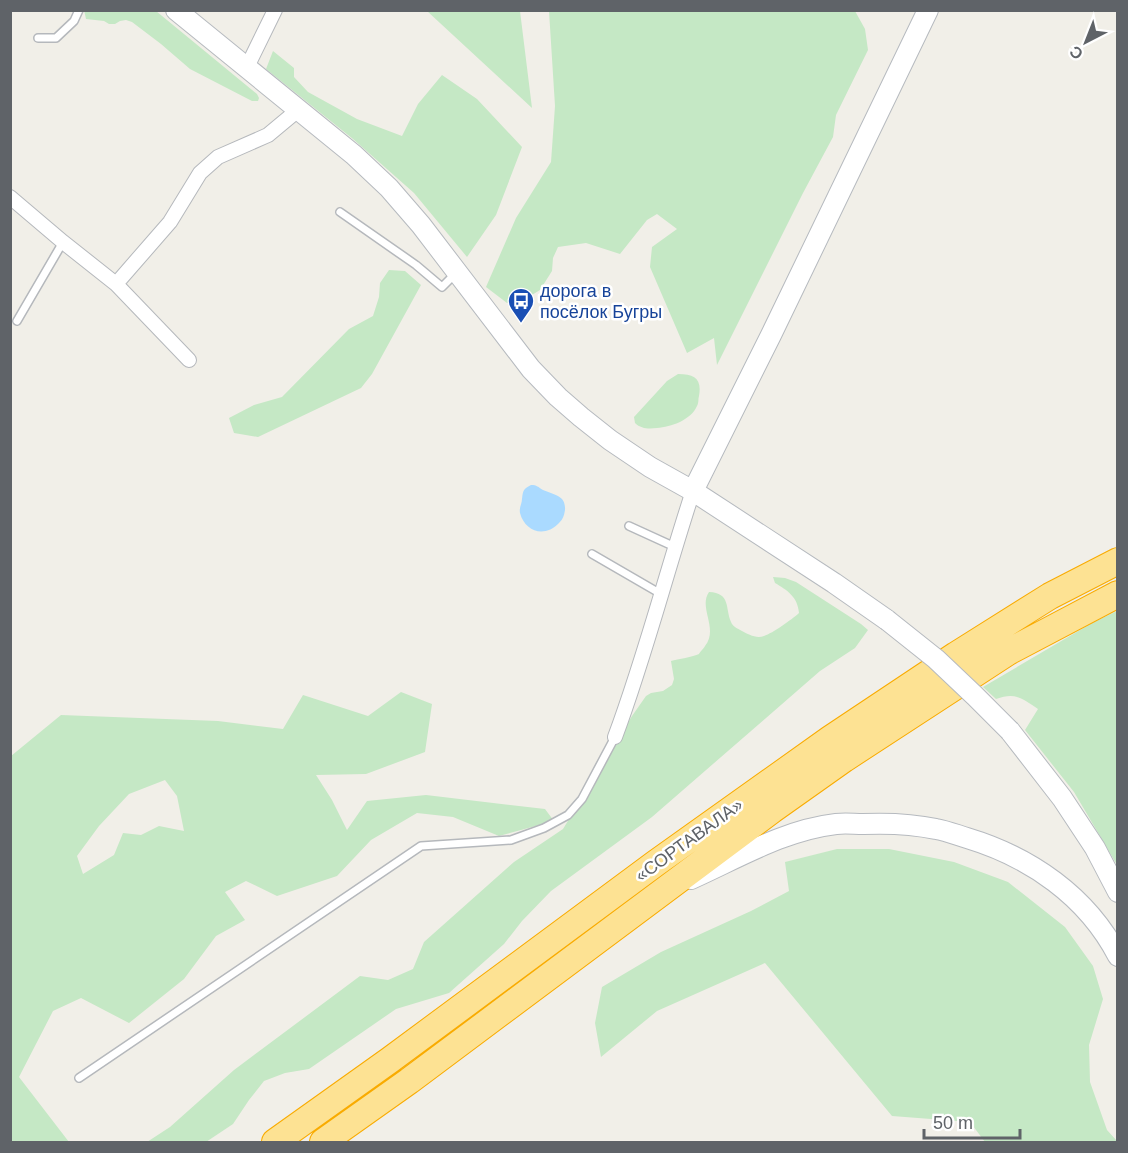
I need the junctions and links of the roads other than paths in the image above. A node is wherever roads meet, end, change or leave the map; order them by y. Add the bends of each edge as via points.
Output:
1 (79, 10) edge
2 (176, 10) edge
3 (275, 10) edge
4 (928, 10) edge
5 (38, 38) dead end
6 (247, 67) junction
7 (298, 110) junction
8 (10, 197) edge
9 (340, 212) dead end
10 (63, 242) junction
11 (457, 272) junction
12 (116, 284) junction
13 (17, 321) dead end
14 (189, 360) dead end
15 (693, 491) junction
16 (629, 526) dead end
17 (675, 547) junction
18 (592, 554) dead end
19 (1118, 561) edge
20 (661, 594) junction
21 (1118, 594) edge
22 (615, 737) joint
23 (664, 892) junction
24 (1118, 892) edge
25 (1118, 956) edge
26 (79, 1078) dead end
27 (275, 1143) edge
28 (323, 1143) edge

1 - 5 lane via 74,21 56,38
2 - 6 main road
3 - 6 street
4 - 15 main road
6 - 7 main road
7 - 11 main road via 389,188
7 - 12 street via 268,135 218,158 200,173 170,222
8 - 10 street
9 - 11 lane via 442,287
10 - 12 street
10 - 13 lane
11 - 15 main road via 531,369 558,397 620,447
12 - 14 street
15 - 17 street
15 - 24 main road, bridge via 834,583 936,659 1010,731 1062,798
16 - 17 lane
17 - 20 street
18 - 20 lane
19 - 27 highway, «СОРТАВАЛА» via 1050,596 830,740
20 - 22 street
21 - 23 highway, «СОРТАВАЛА» via 973,674 844,759
22 - 26 lane via 582,799 568,815 511,840 421,846
23 - 25 main road via 798,832 836,824 890,823 937,829 1010,853 1063,886 1090,915
23 - 28 highway, «СОРТАВАЛА»

